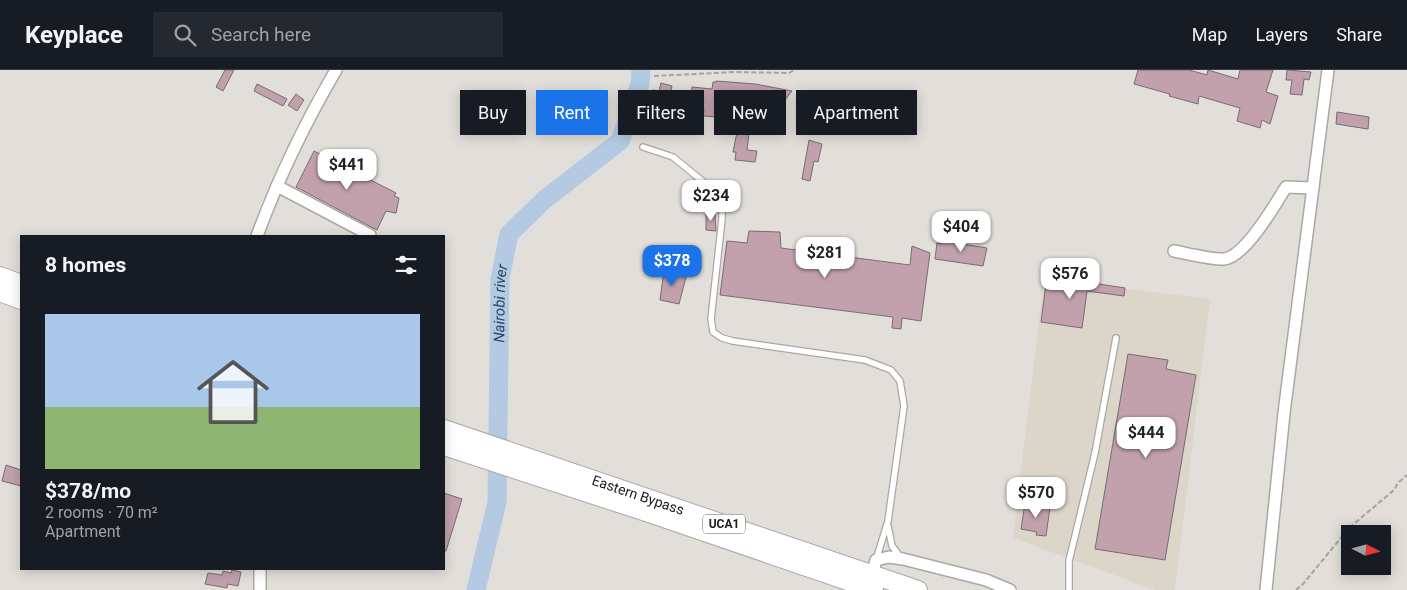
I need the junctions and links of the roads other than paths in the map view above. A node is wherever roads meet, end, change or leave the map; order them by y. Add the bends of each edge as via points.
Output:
1 (336, 70) edge
2 (1328, 70) edge
3 (643, 147) dead end
4 (277, 186) junction
5 (1313, 188) junction
6 (258, 235) edge
7 (368, 235) edge
8 (1174, 251) dead end
9 (0, 276) edge
10 (20, 284) edge
11 (0, 292) edge
12 (20, 300) edge
13 (1116, 338) dead end
14 (451, 432) edge
15 (445, 446) edge
16 (529, 466) junction
17 (888, 521) junction
18 (903, 559) junction
19 (260, 570) edge
20 (874, 575) edge
21 (260, 590) edge
22 (918, 590) edge
23 (1010, 590) edge
24 (1069, 590) edge
25 (1266, 590) edge

1 - 4 street
2 - 5 street
3 - 17 lane via 672,157 706,184 720,202 722,219 711,318 713,332 733,341 865,360 891,370 900,381 904,406
4 - 6 street
4 - 7 street
5 - 8 street via 1286,187 1243,250 1225,260
5 - 25 street via 1284,413
9 - 10 main road
11 - 12 main road
13 - 24 lane via 1095,453 1069,561
14 - 16 main road, Eastern Bypass / UCA1
15 - 16 main road, Eastern Bypass / UCA1
16 - 20 main road, Eastern Bypass / UCA1
17 - 18 lane via 892,546
17 - 20 lane
18 - 20 street via 889,557
18 - 23 street via 986,580
19 - 21 street
20 - 22 main road, Eastern Bypass / UCA1

